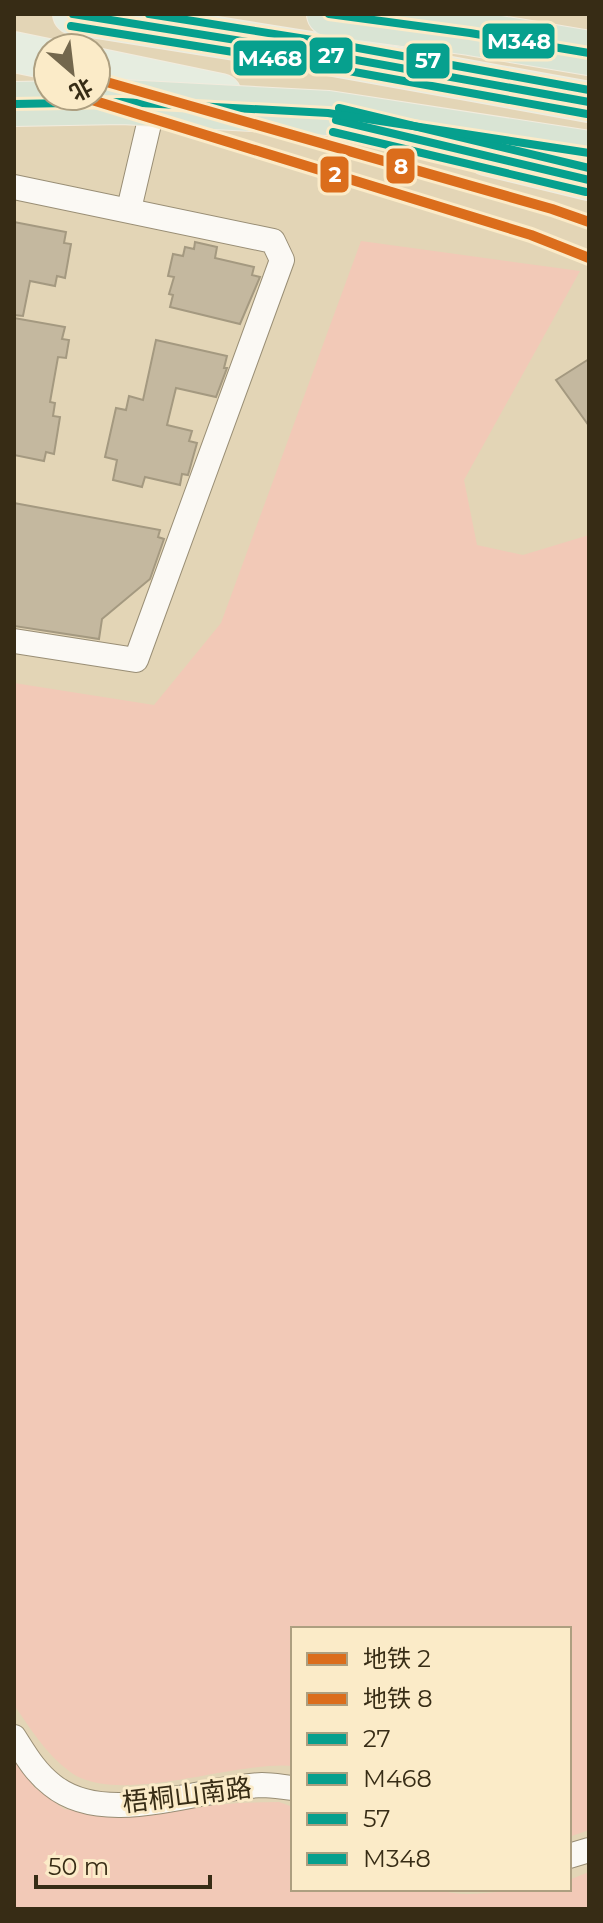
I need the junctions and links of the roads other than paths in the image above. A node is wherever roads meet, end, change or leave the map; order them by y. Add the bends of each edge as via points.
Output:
1 (73, 14) edge
2 (329, 14) edge
3 (589, 53) edge
4 (112, 71) edge
5 (159, 80) junction
6 (589, 102) edge
7 (14, 104) edge
8 (589, 153) edge
9 (589, 180) edge
10 (14, 187) edge
11 (129, 209) junction
12 (14, 641) edge
13 (14, 1737) edge
14 (291, 1788) edge

1 - 6 main road
2 - 3 highway
4 - 5 main road
5 - 9 main road
5 - 11 street
7 - 8 highway, bridge via 122,102 328,113
10 - 11 street
11 - 12 street via 273,241 282,260 136,660
13 - 14 street, 梧桐山南路 via 54,1788 82,1800 115,1806 262,1785

